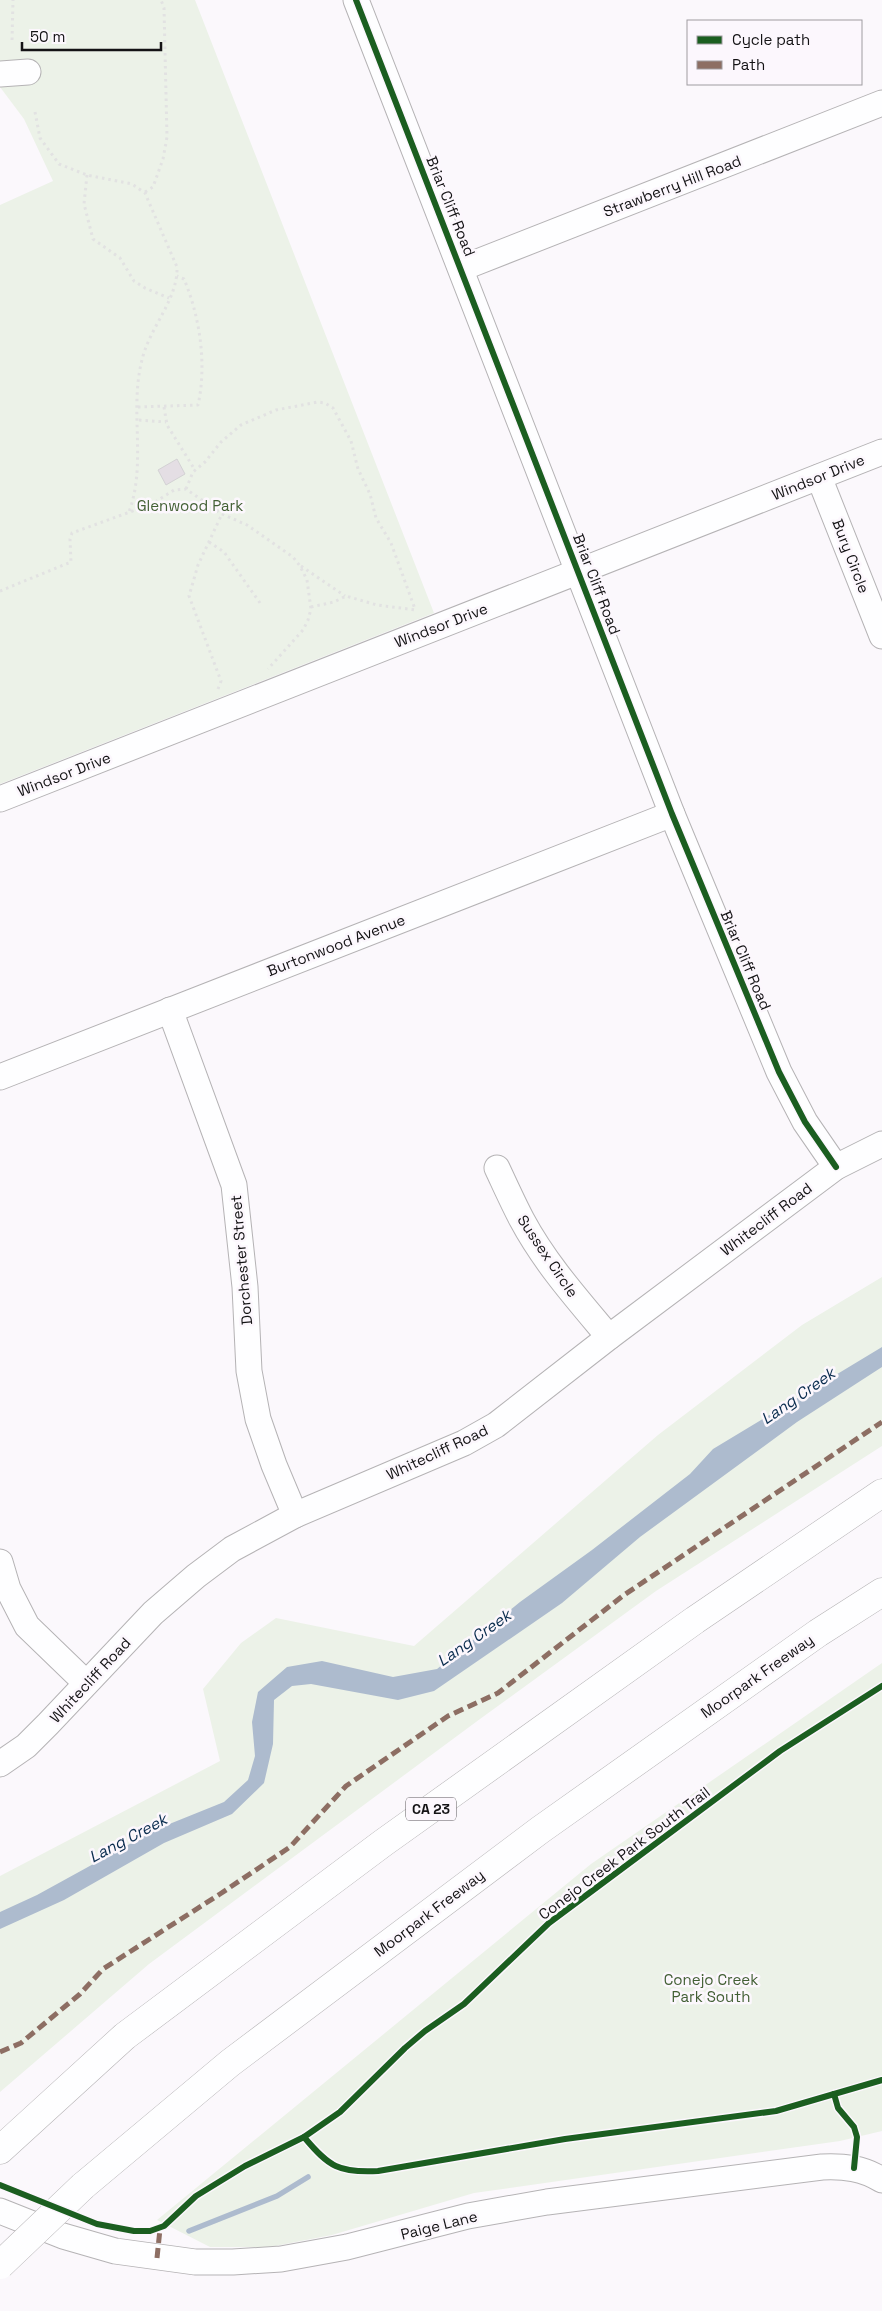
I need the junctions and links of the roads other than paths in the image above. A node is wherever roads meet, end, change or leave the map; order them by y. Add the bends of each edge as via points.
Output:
1 (356, 0) edge
2 (28, 72) dead end
3 (0, 74) edge
4 (882, 104) edge
5 (462, 268) junction
6 (882, 452) edge
7 (819, 476) junction
8 (579, 572) junction
9 (882, 636) edge
10 (0, 800) edge
11 (672, 814) junction
12 (170, 1010) junction
13 (0, 1077) edge
14 (882, 1144) edge
15 (497, 1168) dead end
16 (836, 1168) junction
17 (609, 1337) junction
18 (882, 1493) edge
19 (295, 1514) junction
20 (0, 1562) edge
21 (882, 1592) edge
22 (86, 1683) junction
23 (0, 1764) edge
24 (0, 2150) edge
25 (882, 2180) edge
26 (0, 2211) edge
27 (0, 2265) edge

1 - 5 street, Briar Cliff Road
2 - 3 street
4 - 5 street, Strawberry Hill Road
5 - 8 street, Briar Cliff Road
6 - 7 street, Windsor Drive
7 - 8 street, Windsor Drive
7 - 9 street, Bury Circle
8 - 10 street, Windsor Drive
8 - 11 street, Briar Cliff Road
11 - 12 street, Burtonwood Avenue
11 - 16 street, Briar Cliff Road via 779,1072 805,1122
12 - 13 street, Burtonwood Avenue
12 - 19 street, Dorchester Street via 234,1185 245,1287 249,1371 256,1410
14 - 16 street, Whitecliff Road
15 - 17 street, Sussex Circle via 537,1246
16 - 17 street, Whitecliff Road
17 - 19 street, Whitecliff Road via 496,1425 464,1443
18 - 24 highway, CA 23 via 695,1620 384,1843 125,2036
19 - 22 street, Whitecliff Road via 232,1549 196,1576 153,1613
20 - 22 street via 8,1589 27,1626
21 - 27 highway, Moorpark Freeway, bridge via 818,1633 540,1830 230,2063 83,2186
22 - 23 street, Whitecliff Road via 26,1746
25 - 26 street, Paige Lane via 854,2168 822,2167 567,2199 468,2216 347,2247 281,2259 233,2262 195,2262 115,2251 63,2236

